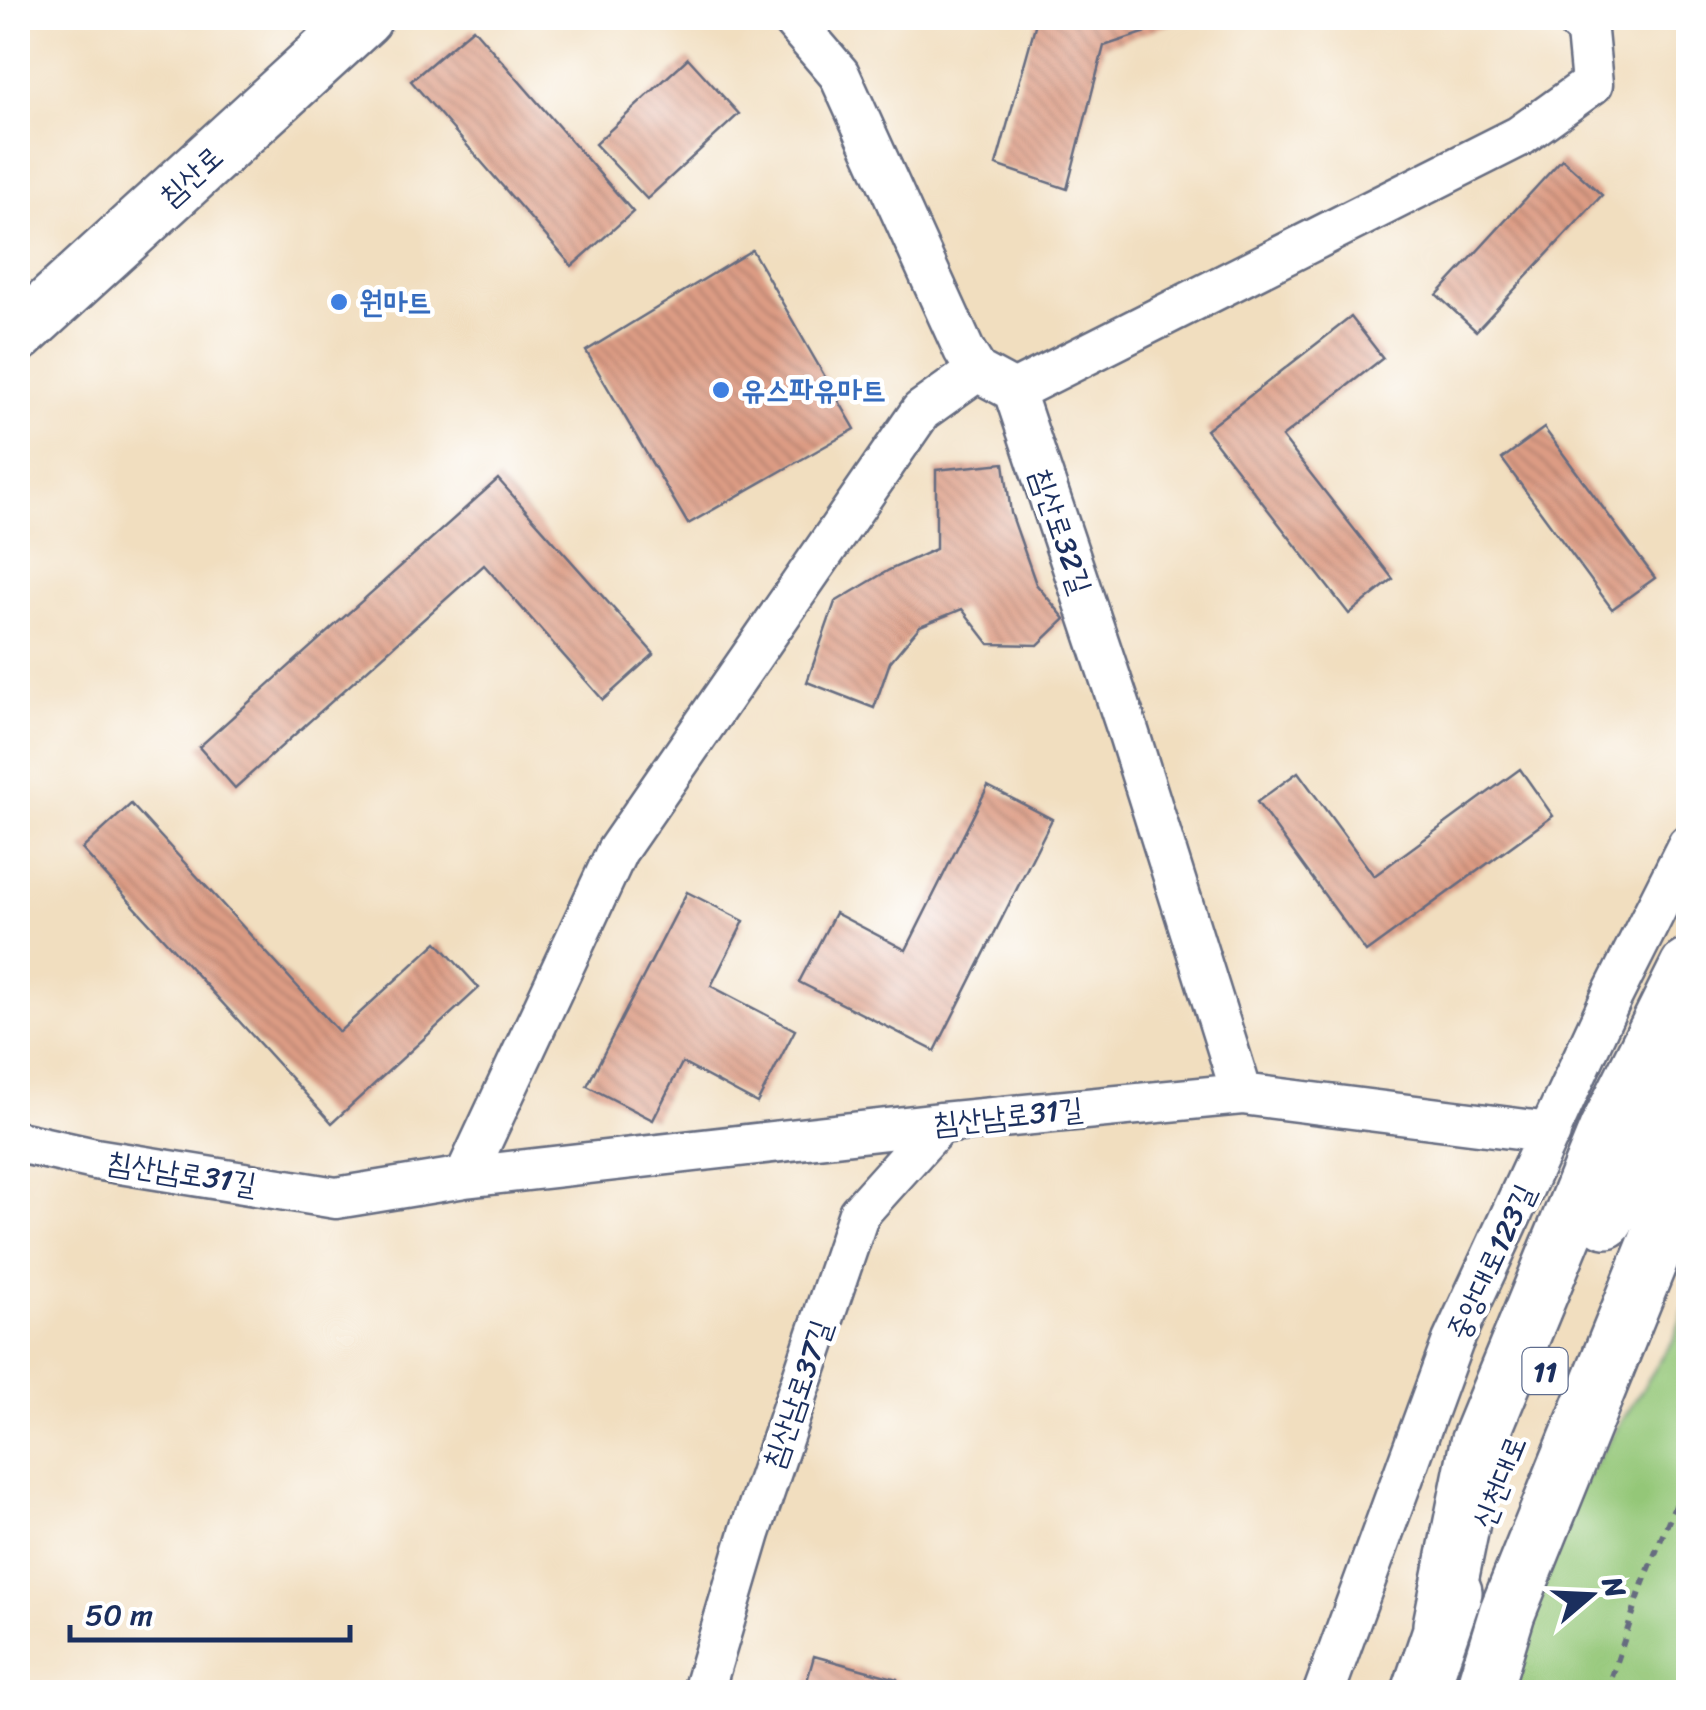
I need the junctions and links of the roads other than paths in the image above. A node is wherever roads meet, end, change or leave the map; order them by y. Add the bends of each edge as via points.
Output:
1 (364, 18) edge
2 (790, 18) edge
3 (1574, 18) edge
4 (18, 334) edge
5 (977, 371) junction
6 (1014, 391) junction
7 (1688, 845) edge
8 (1688, 968) edge
9 (1688, 1058) edge
10 (1242, 1094) junction
11 (940, 1123) junction
12 (1550, 1133) junction
13 (18, 1142) edge
14 (1688, 1165) edge
15 (466, 1177) junction
16 (1688, 1260) edge
17 (1508, 1613) junction
18 (1440, 1625) junction
19 (703, 1692) edge
20 (1324, 1692) edge
21 (1420, 1692) edge
22 (1483, 1692) edge

1 - 4 main road, 침산로
2 - 5 street via 840,74
3 - 6 street via 1586,32 1592,84 1520,136
5 - 6 street
5 - 15 street via 921,411 617,851
6 - 10 street, 침산로32길
7 - 12 street, 중앙대로123길
8 - 18 main road via 1607,1130 1478,1444
9 - 18 main road, 신천대로 / 11 via 1613,1204
10 - 11 street, 침산남로31길
10 - 12 street, 침산남로31길
11 - 15 street, 침산남로31길
11 - 19 street, 침산남로37길 via 859,1213
12 - 20 street, 중앙대로123길 via 1454,1341
13 - 15 street, 침산남로31길 via 336,1198
14 - 17 main road, 신천대로 / 11
16 - 17 main road via 1636,1377
17 - 22 main road, 신천대로 / 11
18 - 21 main road, 신천대로 / 11

